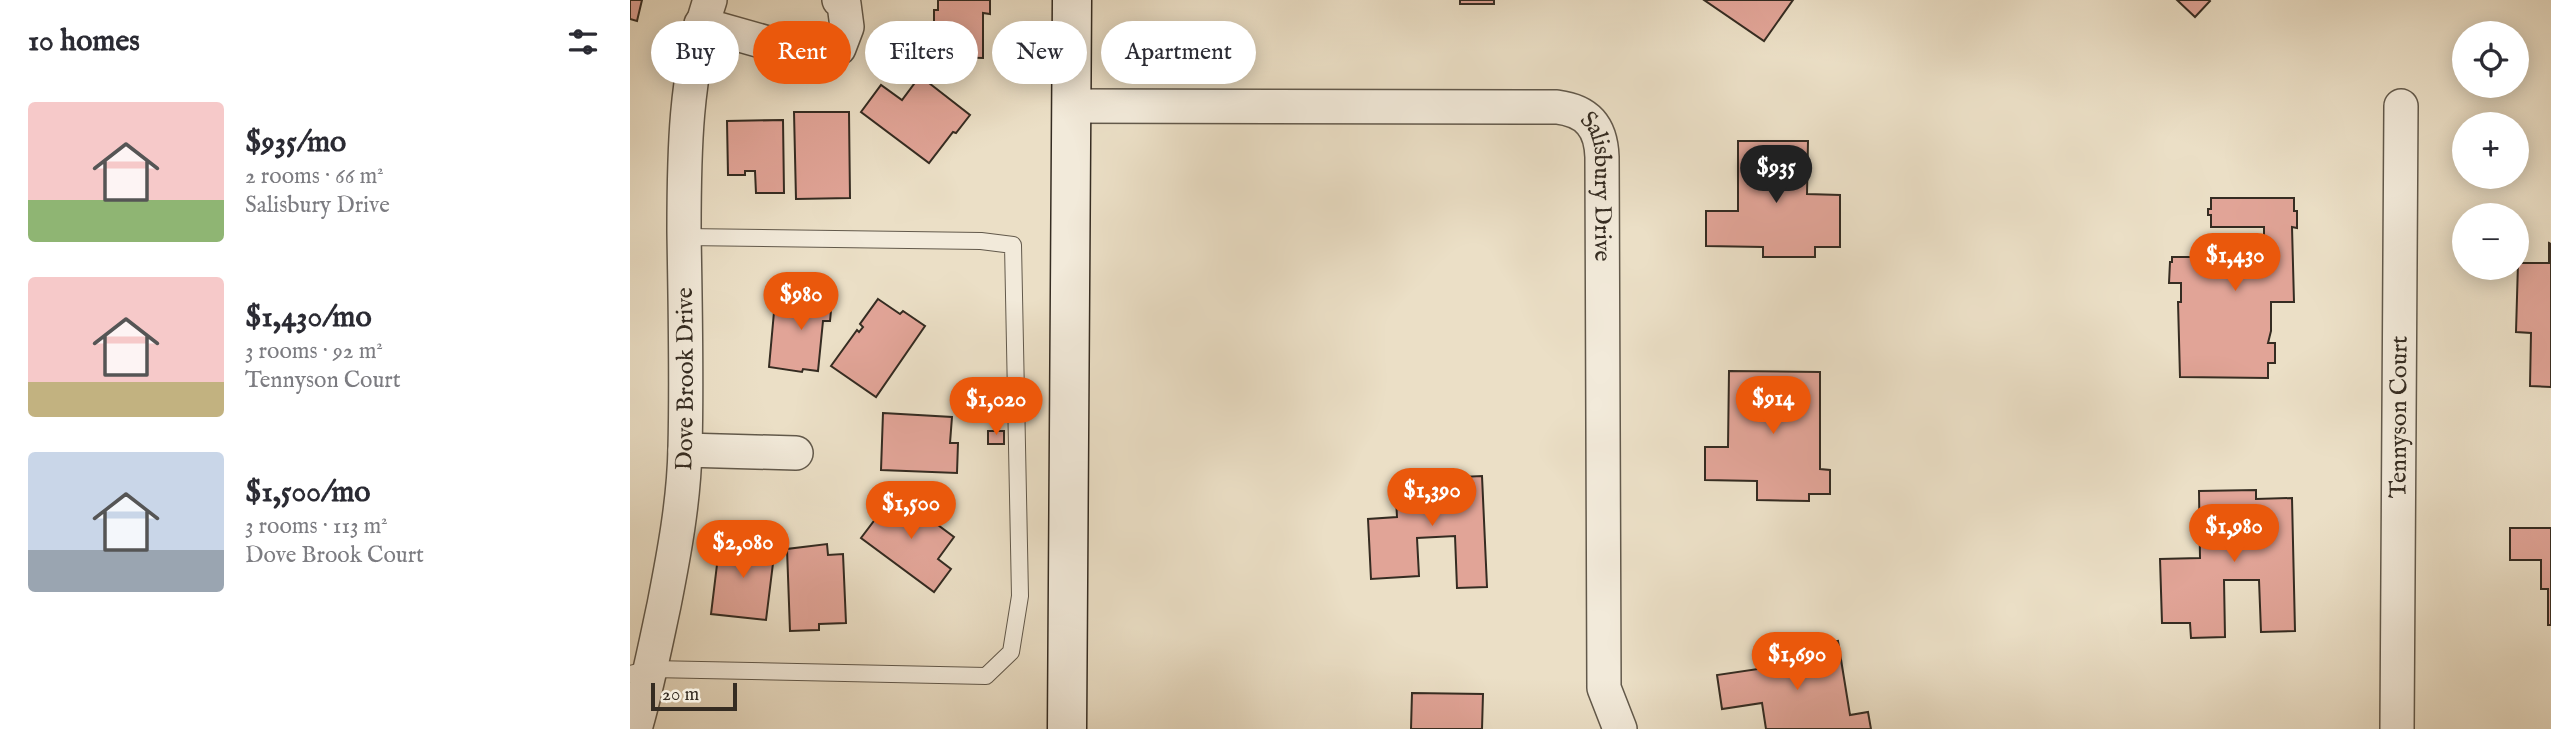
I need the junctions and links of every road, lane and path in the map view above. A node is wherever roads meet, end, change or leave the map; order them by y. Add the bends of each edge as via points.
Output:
1 (839, 0) edge
2 (1072, 0) edge
3 (706, 12) edge
4 (1073, 106) junction
5 (2401, 106) dead end
6 (684, 237) junction
7 (685, 450) junction
8 (796, 453) dead end
9 (640, 672) edge
10 (635, 729) edge
11 (1068, 729) edge
12 (1620, 729) edge
13 (2397, 729) edge

1 - 3 street, Dove Brook Drive via 844,4 847,27 839,48 813,58
2 - 4 main road
3 - 6 street, Dove Brook Drive via 687,116
4 - 11 main road
4 - 12 street, Salisbury Drive via 1557,107 1572,109 1592,124 1599,134 1602,157 1604,688
5 - 13 street, Tennyson Court
6 - 7 street, Dove Brook Drive
6 - 9 lane via 1013,245 1020,596 1012,652 986,676
7 - 8 street
7 - 9 street, Dove Brook Drive via 676,546
9 - 10 street, Dove Brook Drive

